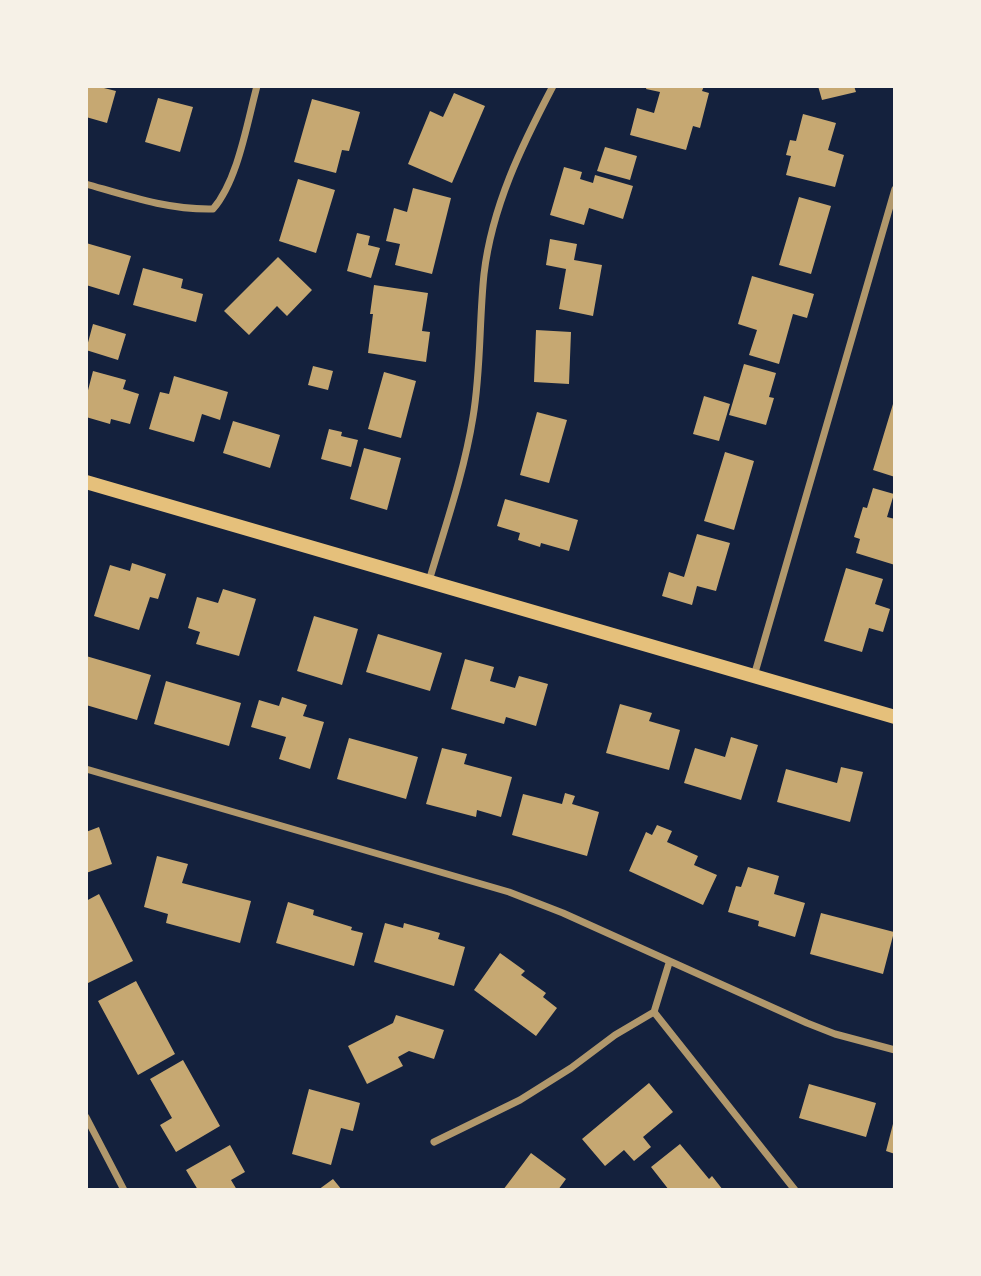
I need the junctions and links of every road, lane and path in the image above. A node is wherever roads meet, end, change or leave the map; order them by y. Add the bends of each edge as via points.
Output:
1 (257, 86) edge
2 (553, 86) edge
3 (86, 184) edge
4 (895, 189) edge
5 (86, 482) edge
6 (429, 581) junction
7 (754, 676) junction
8 (895, 717) edge
9 (86, 769) edge
10 (669, 963) junction
11 (654, 1012) junction
12 (895, 1050) edge
13 (86, 1117) edge
14 (434, 1142) dead end
15 (124, 1190) edge
16 (795, 1190) edge

1 - 3 street via 234,167 213,209 156,204
2 - 6 street via 513,167 499,212 485,271 474,414
4 - 7 street
5 - 6 main road
6 - 7 main road
7 - 8 main road
9 - 10 street via 509,892
10 - 11 street
10 - 12 street via 835,1034
11 - 14 street via 520,1100
11 - 16 street
13 - 15 street

